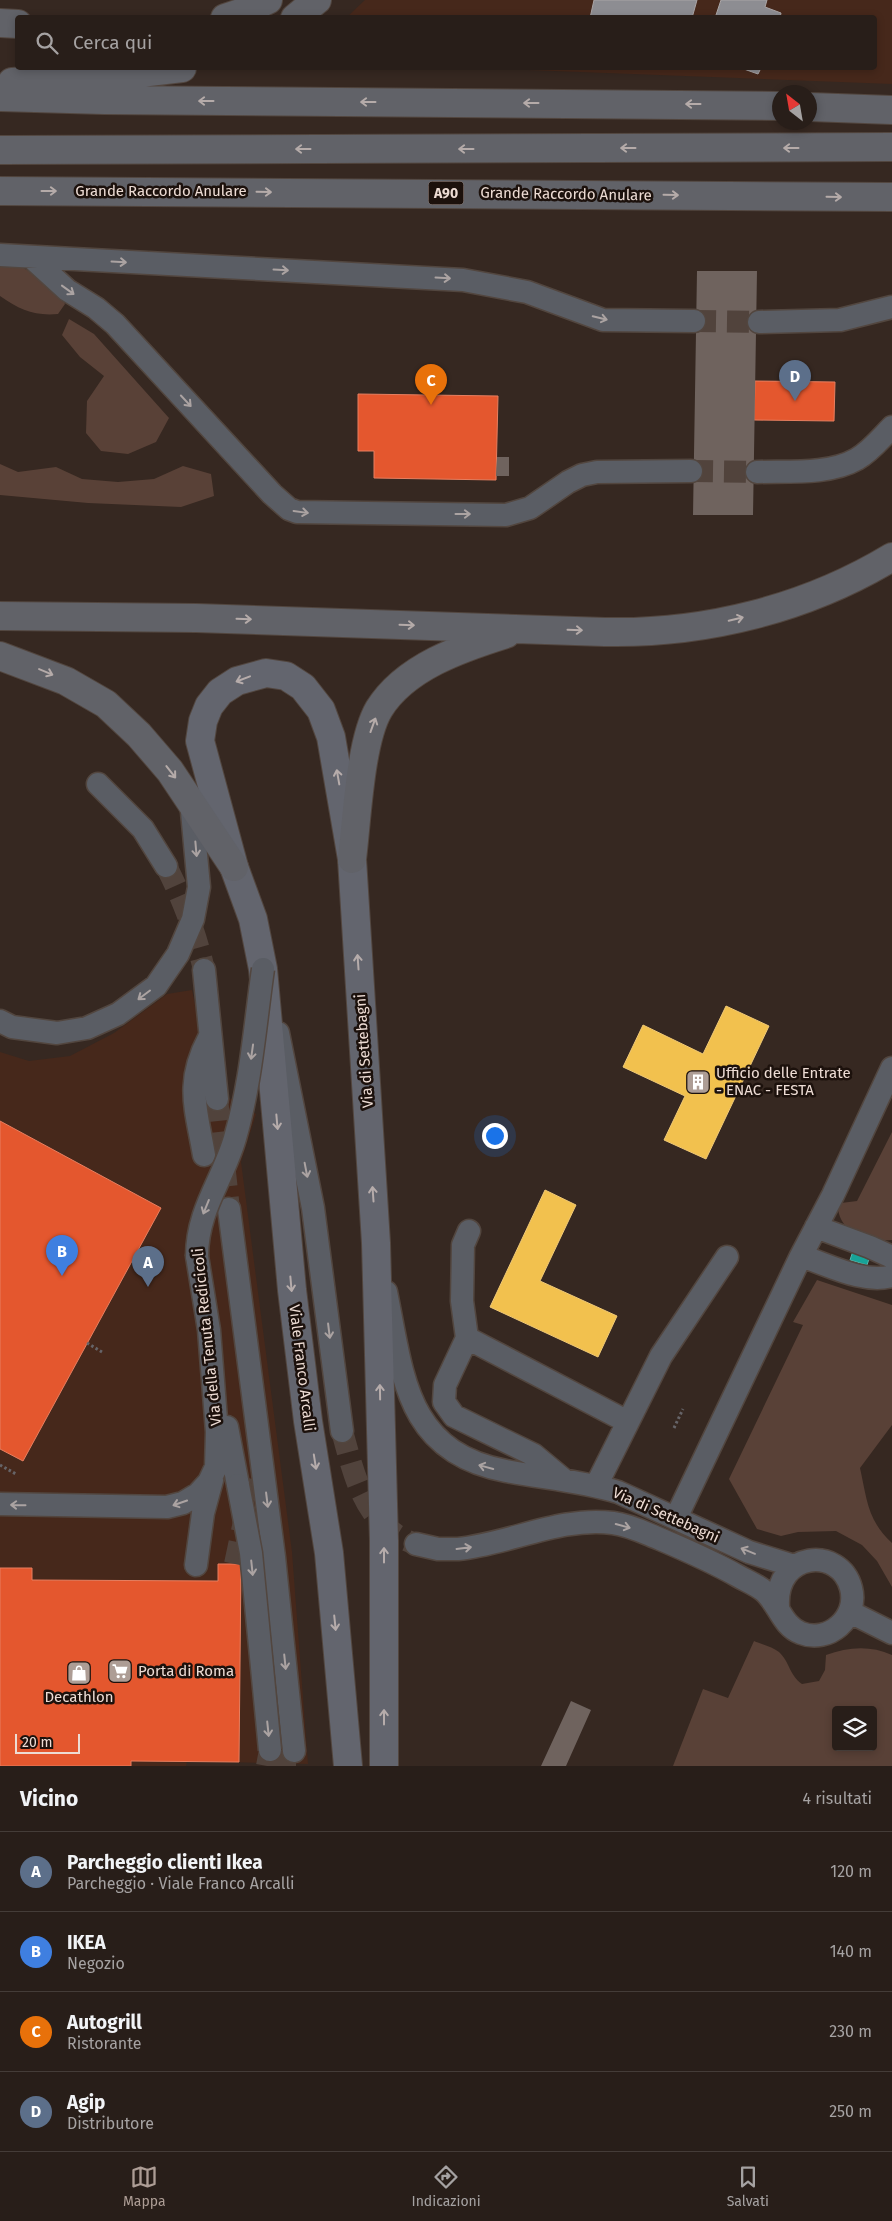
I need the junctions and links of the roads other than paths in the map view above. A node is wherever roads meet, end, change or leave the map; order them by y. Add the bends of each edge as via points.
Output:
1 (268, 0) edge
2 (317, 0) edge
3 (234, 15) edge
4 (300, 15) edge
5 (0, 24) edge
6 (15, 24) edge
7 (165, 70) edge
8 (0, 83) edge
9 (0, 97) edge
10 (772, 106) edge
11 (817, 107) edge
12 (892, 110) edge
13 (892, 147) edge
14 (0, 150) edge
15 (0, 191) edge
16 (892, 197) edge
17 (0, 255) edge
18 (32, 258) junction
19 (892, 307) edge
20 (694, 321) tunnel mouth
21 (759, 322) tunnel mouth
22 (892, 427) edge
23 (691, 471) tunnel mouth
24 (757, 472) tunnel mouth
25 (892, 557) edge
26 (0, 606) edge
27 (0, 616) edge
28 (196, 618) junction
29 (526, 628) junction
30 (0, 656) edge
31 (98, 784) dead end
32 (191, 800) junction
33 (352, 859) junction
34 (166, 866) tunnel mouth
35 (234, 867) junction
36 (263, 969) junction
37 (204, 970) tunnel mouth
38 (0, 1021) edge
39 (211, 1035) junction
40 (892, 1068) edge
41 (217, 1099) tunnel mouth
42 (204, 1155) dead end
43 (816, 1227) junction
44 (469, 1231) dead end
45 (376, 1243) junction
46 (801, 1256) junction
47 (727, 1257) dead end
48 (892, 1257) edge
49 (892, 1276) edge
50 (209, 1332) junction
51 (467, 1338) junction
52 (626, 1421) junction
53 (342, 1432) tunnel mouth
54 (216, 1467) junction
55 (254, 1479) tunnel mouth
56 (564, 1480) junction
57 (596, 1486) junction
58 (0, 1504) edge
59 (676, 1518) junction
60 (416, 1544) tunnel mouth
61 (196, 1564) dead end
62 (794, 1566) junction
63 (778, 1606) junction
64 (850, 1612) junction
65 (892, 1633) edge
66 (348, 1766) edge
67 (384, 1766) edge

1 - 3 highway
2 - 4 highway
5 - 6 highway
7 - 8 highway
10 -> 9 highway
11 - 12 highway
13 -> 14 highway
15 -> 16 highway, Grande Raccordo Anulare / A90
17 - 18 street
18 -> 20 street via 464,280 527,292 602,320
18 -> 23 street via 67,290 116,324 289,510 325,514 506,514 530,508 582,475
19 - 21 street via 840,320
22 - 24 street via 871,448 844,465
29 -> 25 highway via 618,632 706,625 772,610 810,597
26 - 28 highway
27 - 28 highway
28 -> 29 highway
33 -> 29 highway via 366,750 373,722 384,702 404,682 437,661 481,642
30 -> 32 highway via 66,681 106,704 145,742
31 - 34 street via 143,829
32 - 35 highway
32 -> 38 street via 199,887 193,920 178,954 156,986 118,1014 88,1028 57,1033 12,1027
33 -> 35 main road, Via di Settebagni via 325,717 314,698 297,682 286,676 266,673 237,681 220,692 210,706 201,731 202,753
45 -> 33 main road, Via di Settebagni
35 - 36 main road, Via della Tenuta Redicicoli via 253,919
36 -> 50 street, Via della Tenuta Redicicoli, bridge via 242,1112 227,1161 202,1218 198,1238 197,1256
36 -> 53 street via 284,1057 313,1208
36 -> 66 main road, Viale Franco Arcalli via 292,1290 329,1553
37 - 39 street
39 - 41 street
39 - 42 street via 202,1052 193,1092
40 - 43 street
43 - 46 street
43 - 48 street
44 - 51 street via 463,1245 462,1301
56 -> 45 street, Via di Settebagni via 481,1465 462,1457 432,1433 416,1412 406,1388
67 -> 45 main road via 384,1541
46 - 49 street via 875,1279
46 - 59 street
47 - 52 street via 661,1356
50 - 54 street, Via della Tenuta Redicicoli via 217,1432
50 - 55 street, bridge via 251,1553 283,1750 290,1714 274,1558 226,1209 256,1472
51 - 52 street
51 - 56 street via 445,1385 444,1402 454,1416 534,1455
52 - 57 street
54 -> 58 street via 198,1494 167,1507
54 - 61 street, Via della Tenuta Redicicoli via 203,1513
56 - 57 street, Via di Settebagni
57 - 59 street, Via di Settebagni via 639,1500
62 -> 59 street, Via di Settebagni via 749,1552
60 -> 63 street via 438,1549 464,1548 587,1522 621,1524 763,1589
62 - 63 street via 780,1583
62 - 64 street via 817,1560 839,1568 851,1588
63 - 64 street via 790,1626 812,1636 835,1630
64 - 65 street

